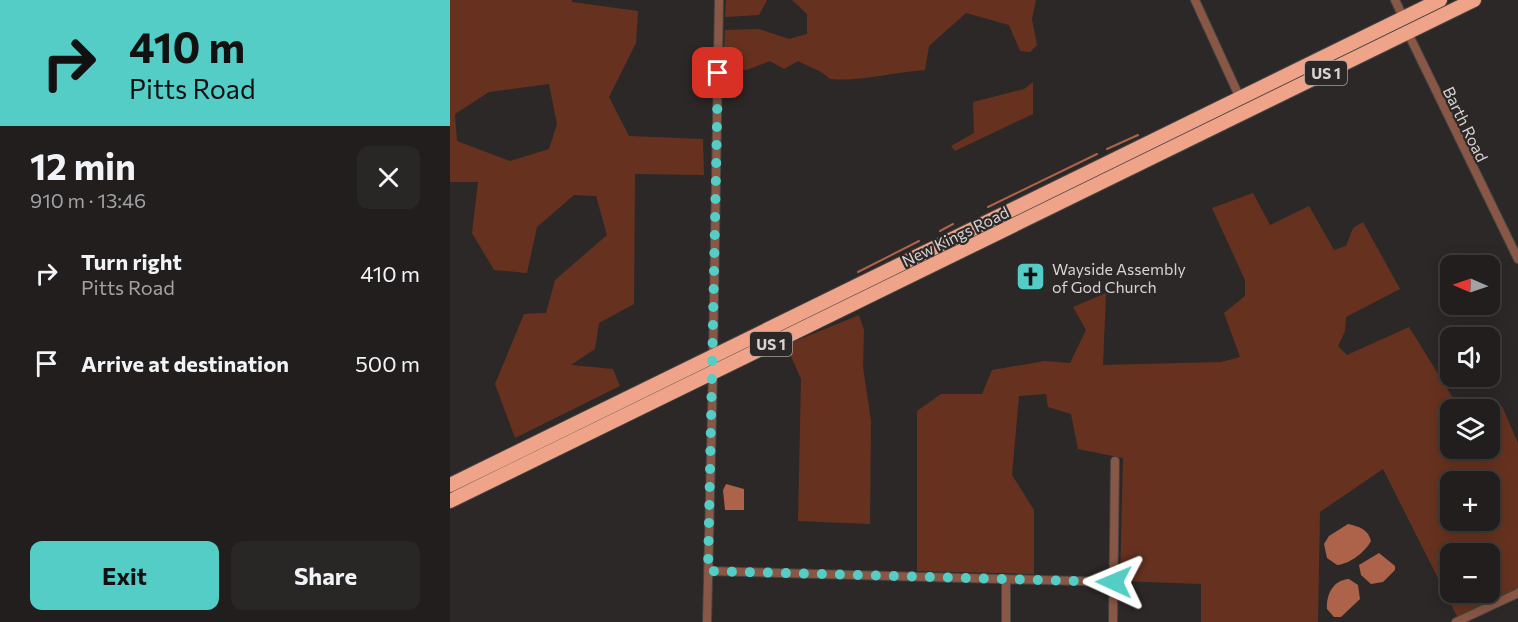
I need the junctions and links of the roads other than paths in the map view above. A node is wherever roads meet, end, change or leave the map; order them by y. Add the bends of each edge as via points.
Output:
1 (719, 0) edge
2 (1194, 0) edge
3 (1395, 0) edge
4 (1440, 0) edge
5 (1474, 0) edge
6 (1404, 18) junction
7 (1408, 32) junction
8 (1240, 98) junction
9 (1170, 132) junction
10 (1177, 145) junction
11 (940, 245) junction
12 (946, 258) junction
13 (1518, 259) edge
14 (713, 356) junction
15 (713, 373) junction
16 (512, 455) junction
17 (1115, 461) dead end
18 (519, 468) junction
19 (450, 485) edge
20 (450, 501) edge
21 (708, 571) junction
22 (1006, 579) junction
23 (1114, 582) junction
24 (1518, 593) edge
25 (707, 622) edge
26 (1006, 622) edge
27 (1113, 622) edge
28 (1456, 622) edge

1 - 14 street
2 - 8 street
3 - 6 street, Barth Road
4 - 6 highway, New Kings Road / US 1
5 - 7 highway, New Kings Road / US 1
6 - 7 street, Barth Road
6 - 8 highway, New Kings Road / US 1
7 - 10 highway, New Kings Road / US 1
7 - 13 street, Barth Road
8 - 9 highway, New Kings Road / US 1
9 - 10 street
9 - 11 highway, New Kings Road / US 1
10 - 12 highway, New Kings Road / US 1
11 - 12 street
11 - 14 highway, New Kings Road / US 1
12 - 15 highway, New Kings Road / US 1
14 - 15 street
14 - 16 highway, New Kings Road / US 1
15 - 18 highway, New Kings Road / US 1
15 - 21 street
16 - 18 street
16 - 19 highway, New Kings Road / US 1
17 - 23 street
18 - 20 highway, New Kings Road / US 1
21 - 22 street
21 - 25 street
22 - 23 street
22 - 26 street
23 - 27 street
24 - 28 street

